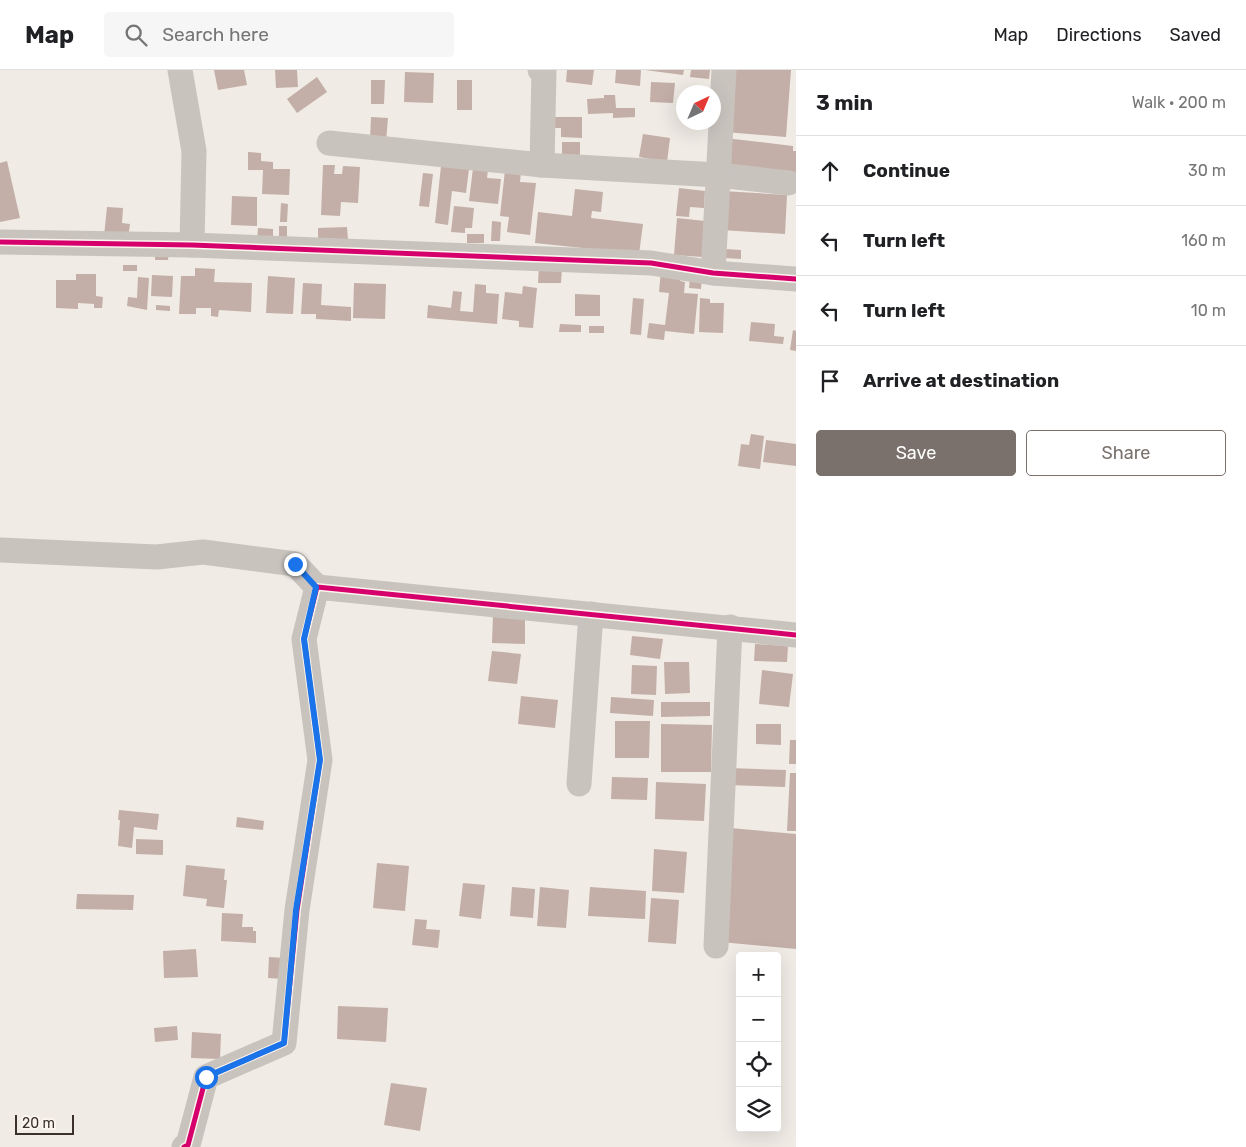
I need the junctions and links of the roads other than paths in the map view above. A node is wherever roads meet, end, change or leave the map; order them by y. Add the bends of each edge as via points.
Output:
1 (180, 70) edge
2 (540, 70) edge
3 (724, 70) edge
4 (329, 143) dead end
5 (542, 164) junction
6 (718, 175) junction
7 (789, 183) dead end
8 (0, 242) edge
9 (192, 245) junction
10 (713, 273) junction
11 (796, 279) edge
12 (0, 550) edge
13 (316, 587) junction
14 (591, 614) junction
15 (730, 627) junction
16 (796, 635) edge
17 (579, 784) dead end
18 (716, 946) dead end
19 (184, 1147) edge

1 - 9 street via 194,152
2 - 5 street via 544,70
3 - 6 street
4 - 5 street
5 - 6 street
6 - 7 street
6 - 10 street
8 - 9 street
9 - 10 street via 650,264
10 - 11 street
12 - 13 street via 157,557 203,552 295,564
13 - 14 street
13 - 19 street via 304,639 320,760 296,910 284,1043 206,1077 188,1145
14 - 15 street
14 - 17 street
15 - 16 street
15 - 18 street

